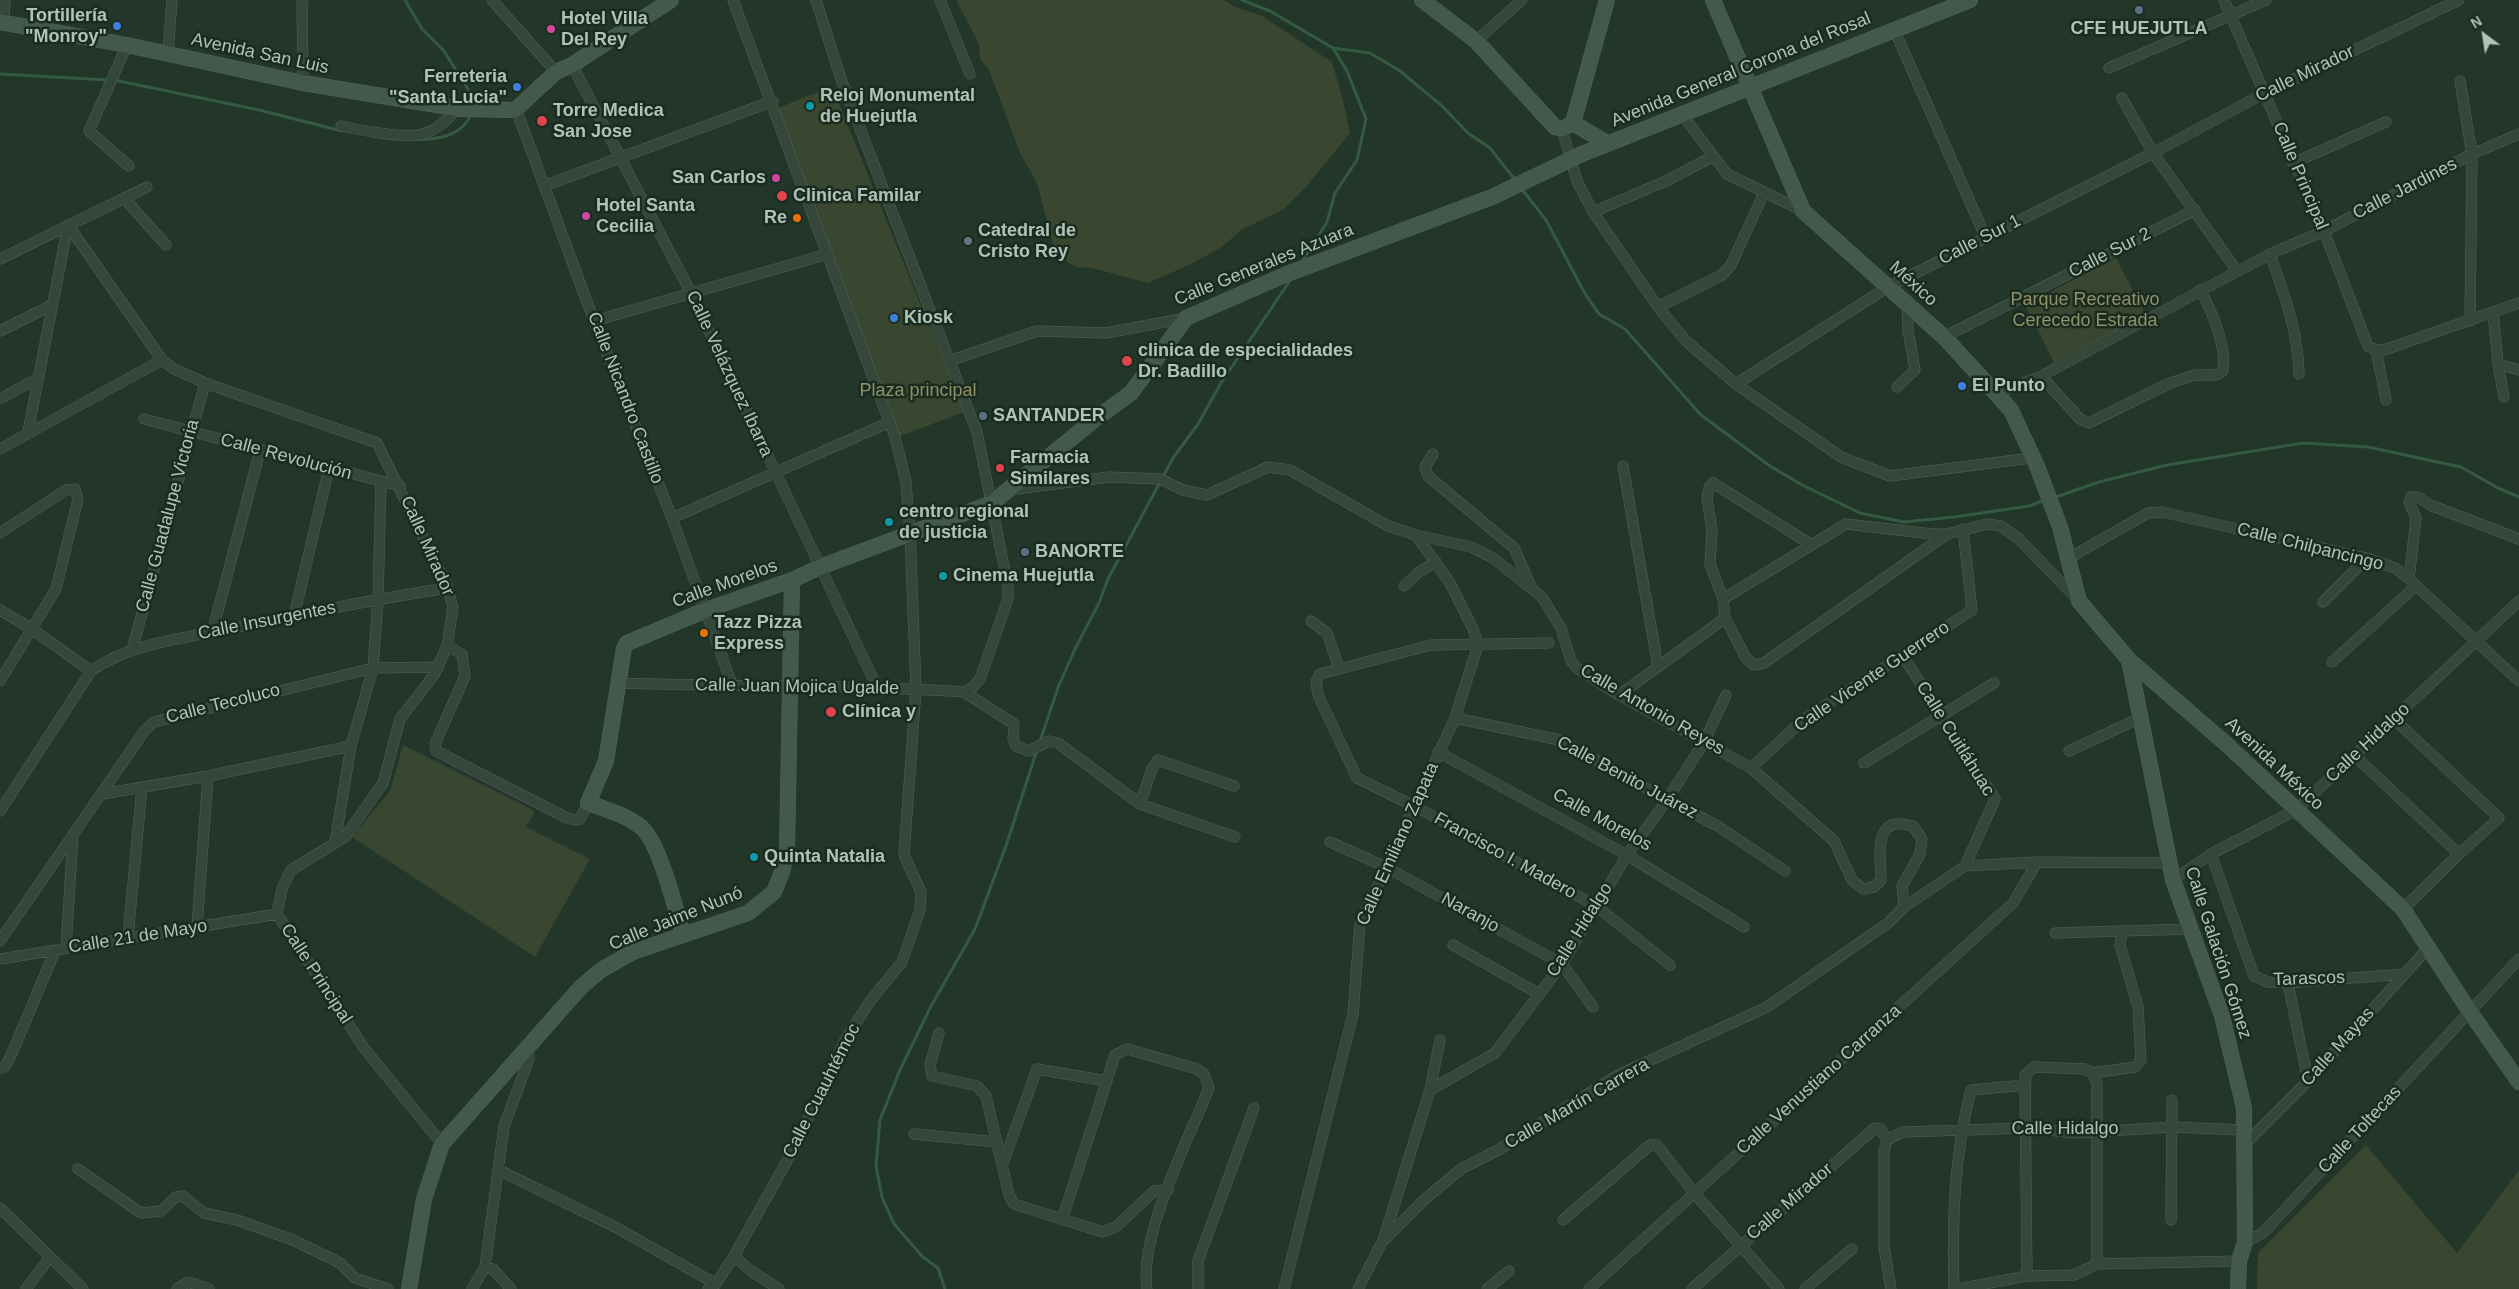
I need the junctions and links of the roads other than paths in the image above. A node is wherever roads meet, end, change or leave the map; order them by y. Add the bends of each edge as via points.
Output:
1 (5, 0) edge
2 (172, 0) edge
3 (302, 0) edge
4 (492, 0) edge
5 (671, 0) edge
6 (733, 0) edge
7 (816, 0) edge
8 (940, 0) edge
9 (1422, 0) edge
10 (1522, 0) edge
11 (1607, 0) edge
12 (1712, 0) edge
13 (1970, 0) edge
14 (2224, 0) edge
15 (2266, 0) edge
16 (2459, 0) edge
17 (2232, 15) junction
18 (2, 22) edge
19 (1894, 29) junction
20 (1476, 42) junction
21 (126, 45) junction
22 (168, 54) junction
23 (572, 65) junction
24 (2110, 68) dead end
25 (556, 72) junction
26 (970, 74) dead end
27 (2460, 81) dead end
28 (303, 83) junction
29 (1750, 86) junction
30 (2265, 93) junction
31 (2122, 98) dead end
32 (773, 101) junction
33 (459, 109) junction
34 (515, 109) junction
35 (1681, 113) junction
36 (2386, 122) dead end
37 (342, 126) dead end
38 (1564, 126) junction
39 (2519, 134) edge
40 (1607, 143) junction
41 (2153, 152) junction
42 (1582, 154) joint
43 (2472, 154) junction
44 (1712, 157) junction
45 (621, 160) junction
46 (2293, 163) junction
47 (129, 166) dead end
48 (544, 186) junction
49 (147, 187) dead end
50 (1764, 193) junction
51 (124, 198) junction
52 (2195, 210) junction
53 (1803, 211) junction
54 (1593, 212) junction
55 (68, 225) junction
56 (2324, 231) junction
57 (1985, 236) junction
58 (166, 246) dead end
59 (828, 254) junction
60 (2270, 254) junction
61 (0, 260) edge
62 (2237, 271) junction
63 (1888, 287) junction
64 (2200, 290) junction
65 (692, 293) junction
66 (2519, 303) edge
67 (52, 304) junction
68 (1907, 304) junction
69 (1658, 307) junction
70 (2493, 312) junction
71 (1186, 318) junction
72 (594, 321) junction
73 (2470, 321) junction
74 (0, 331) edge
75 (1944, 337) junction
76 (2376, 350) junction
77 (162, 360) junction
78 (949, 361) junction
79 (2498, 364) junction
80 (2519, 370) edge
81 (2299, 374) dead end
82 (2041, 376) junction
83 (38, 378) junction
84 (205, 383) junction
85 (1736, 384) junction
86 (1897, 387) dead end
87 (1996, 394) junction
88 (2504, 397) dead end
89 (0, 400) edge
90 (2386, 400) dead end
91 (144, 419) dead end
92 (890, 422) junction
93 (28, 432) junction
94 (191, 432) junction
95 (0, 449) edge
96 (260, 451) junction
97 (1433, 454) dead end
98 (2034, 462) junction
99 (1623, 466) dead end
100 (329, 468) junction
101 (775, 473) junction
102 (381, 482) junction
103 (400, 486) junction
104 (1009, 490) junction
105 (992, 503) junction
106 (672, 518) junction
107 (1963, 529) junction
108 (910, 532) junction
109 (0, 533) edge
110 (1947, 534) junction
111 (1416, 535) junction
112 (2519, 539) edge
113 (1812, 545) junction
114 (2069, 558) junction
115 (2367, 558) junction
116 (1436, 562) junction
117 (820, 566) junction
118 (792, 580) junction
119 (2413, 583) junction
120 (1404, 586) dead end
121 (448, 588) junction
122 (1533, 589) junction
123 (378, 599) junction
124 (1723, 599) junction
125 (2079, 601) junction
126 (2519, 601) edge
127 (2322, 602) dead end
128 (0, 610) edge
129 (706, 610) junction
130 (294, 616) junction
131 (1724, 618) junction
132 (1311, 621) dead end
133 (32, 629) junction
134 (212, 633) junction
135 (2476, 640) junction
136 (1549, 643) dead end
137 (1478, 645) junction
138 (448, 646) junction
139 (132, 650) junction
140 (1903, 656) junction
141 (2129, 660) junction
142 (2332, 662) dead end
143 (439, 667) junction
144 (1658, 667) junction
145 (374, 668) junction
146 (1339, 668) junction
147 (91, 672) junction
148 (0, 681) edge
149 (2519, 682) edge
150 (619, 683) junction
151 (1994, 683) dead end
152 (734, 687) junction
153 (789, 687) junction
154 (877, 687) junction
155 (916, 689) junction
156 (969, 690) junction
157 (1619, 695) junction
158 (1726, 695) dead end
159 (1943, 716) junction
160 (1455, 718) junction
161 (2140, 718) junction
162 (2394, 719) junction
163 (1704, 742) junction
164 (351, 746) junction
165 (2069, 751) dead end
166 (1438, 752) junction
167 (2354, 756) junction
168 (390, 759) joint
169 (1864, 763) dead end
170 (1751, 768) junction
171 (208, 776) junction
172 (1234, 786) dead end
173 (142, 787) junction
174 (102, 794) junction
175 (1667, 800) junction
176 (588, 802) junction
177 (1140, 804) junction
178 (1416, 807) junction
179 (2296, 810) junction
180 (0, 811) edge
181 (73, 834) junction
182 (1235, 837) dead end
183 (1330, 842) dead end
184 (335, 843) junction
185 (1627, 854) junction
186 (2211, 854) junction
187 (2458, 854) junction
188 (2037, 862) junction
189 (2169, 863) junction
190 (1965, 866) junction
191 (1386, 867) junction
192 (1785, 871) dead end
193 (2173, 880) junction
194 (1596, 906) junction
195 (1904, 907) junction
196 (2404, 910) junction
197 (277, 914) junction
198 (196, 927) junction
199 (1744, 927) dead end
200 (2190, 929) junction
201 (2122, 932) junction
202 (2055, 933) dead end
203 (683, 934) junction
204 (128, 937) junction
205 (0, 942) edge
206 (1453, 945) dead end
207 (66, 947) junction
208 (2429, 947) junction
209 (55, 951) junction
210 (0, 959) edge
211 (2519, 959) edge
212 (1562, 964) junction
213 (1670, 965) dead end
214 (2404, 974) junction
215 (2288, 983) junction
216 (1539, 994) junction
217 (1593, 1007) dead end
218 (2470, 1012) junction
219 (939, 1033) dead end
220 (1440, 1040) dead end
221 (528, 1045) junction
222 (0, 1068) edge
223 (2092, 1073) junction
224 (1107, 1081) junction
225 (2308, 1081) junction
226 (2519, 1081) edge
227 (2026, 1085) junction
228 (1430, 1090) junction
229 (2172, 1100) dead end
230 (1254, 1108) dead end
231 (2171, 1127) junction
232 (2027, 1128) junction
233 (1961, 1130) junction
234 (2098, 1131) junction
235 (914, 1134) dead end
236 (2245, 1137) junction
237 (1887, 1140) junction
238 (997, 1142) junction
239 (442, 1144) junction
240 (1002, 1166) junction
241 (78, 1169) dead end
242 (500, 1170) junction
243 (1168, 1190) junction
244 (1695, 1194) junction
245 (0, 1208) edge
246 (1062, 1220) junction
247 (1563, 1220) dead end
248 (2171, 1220) dead end
249 (1382, 1242) junction
250 (2245, 1242) junction
251 (1740, 1246) junction
252 (1852, 1249) dead end
253 (734, 1256) junction
254 (50, 1257) junction
255 (2239, 1261) junction
256 (2097, 1264) junction
257 (485, 1267) junction
258 (1509, 1271) dead end
259 (2027, 1276) junction
260 (712, 1286) edge
261 (26, 1289) edge
262 (83, 1289) edge
263 (177, 1289) edge
264 (208, 1289) edge
265 (388, 1289) edge
266 (409, 1289) edge
267 (472, 1289) edge
268 (511, 1289) edge
269 (779, 1289) edge
270 (1147, 1289) edge
271 (1198, 1289) edge
272 (1284, 1289) edge
273 (1358, 1289) edge
274 (1487, 1289) edge
275 (1590, 1289) edge
276 (1692, 1289) edge
277 (1779, 1289) edge
278 (1805, 1289) edge
279 (1891, 1289) edge
280 (1956, 1289) edge
281 (2238, 1289) edge

1 - 18 street
2 - 22 street
3 - 28 street
4 - 25 street
5 - 23 street
6 - 32 street, Calle Cuauhtémoc
7 - 78 street via 842,82
8 - 26 street
9 - 20 street
10 - 20 street
11 - 38 street
12 - 29 street, México
13 - 19 street, Avenida General Corona del Rosal
14 - 17 street, Calle Principal
15 - 17 street
16 - 30 street, Calle Mirador
17 - 24 street
17 - 30 street, Calle Principal
18 - 21 street, Avenida San Luis
19 - 29 street, Avenida General Corona del Rosal
19 - 57 street
20 - 38 street
21 - 22 street, Avenida San Luis
21 - 47 street via 89,131
22 - 28 street, Avenida San Luis
23 - 25 street
23 - 45 street, Calle Velázquez Ibarra
25 - 34 street
27 - 43 street
28 - 33 street, Avenida San Luis
29 - 35 street, Avenida General Corona del Rosal
29 - 53 street, México
30 - 41 street, Calle Mirador
30 - 46 street, Calle Principal
31 - 41 street
32 - 45 street
32 - 59 street, Calle Cuauhtémoc
33 - 34 street, Avenida San Luis
33 - 37 street via 450,120 420,135 362,131
34 - 48 street, Calle Nicandro Castillo
35 - 40 street, Avenida General Corona del Rosal
35 - 44 street
36 - 46 street
38 - 40 street
38 - 54 street via 1577,181
39 - 43 street, Calle Jardines
40 - 42 street, Avenida General Corona del Rosal
41 - 52 street
41 - 57 street, Calle Sur 1
42 - 71 street, Calle Generales Azuara, bridge via 1492,197 1287,274
43 - 56 street, Calle Jardines
43 - 73 street
44 - 50 street via 1726,174
44 - 54 street
45 - 48 street
45 - 65 street, Calle Velázquez Ibarra
46 - 56 street, Calle Principal
48 - 72 street, Calle Nicandro Castillo
49 - 51 street
50 - 53 street
50 - 69 street via 1731,265 1722,276
51 - 55 street
51 - 58 street
52 - 62 street
52 - 75 street, Calle Sur 2
53 - 63 street, México
54 - 69 street
55 - 61 street
55 - 67 street
55 - 77 street
56 - 60 street, Calle Jardines
56 - 76 street, Calle Principal via 2368,346
57 - 63 street, Calle Sur 1
59 - 65 street
59 - 92 street, Calle Cuauhtémoc
60 - 62 street, Calle Jardines
60 - 81 street via 2298,344
62 - 64 street, Calle Jardines
63 - 68 street, México
63 - 85 street, Calle Sur 1
64 - 82 street, Calle Jardines
64 - 82 street via 2209,304 2225,359 2223,371 2216,375 2195,375 2170,383 2089,423 2080,418
65 - 72 street
65 - 101 street, Calle Velázquez Ibarra
66 - 70 street
67 - 74 street
67 - 83 street
68 - 75 street, México
68 - 86 street via 1915,370
69 - 85 street via 1686,341
70 - 73 street
70 - 79 street
71 - 78 street, Calle Generales Azuara via 1106,334 1037,331
71 - 104 street, Calle Morelos via 1131,393
72 - 106 street, Calle Nicandro Castillo
73 - 76 street
75 - 87 street, México
76 - 90 street
77 - 84 street
77 - 93 street
78 - 105 street via 977,432
79 - 80 street
79 - 88 street
82 - 87 street, Calle Jardines
83 - 89 street
83 - 93 street
84 - 94 street, Calle Guadalupe Victoria
84 - 103 street, Calle Mirador via 378,443
85 - 98 street via 1841,457 1890,476
87 - 98 street, México via 2011,410
91 - 94 street, Calle Revolución
92 - 101 street
92 - 108 street, Calle Cuauhtémoc via 906,482
93 - 95 street
94 - 96 street, Calle Revolución
94 - 139 street, Calle Guadalupe Victoria
96 - 100 street, Calle Revolución
96 - 134 street
97 - 122 street via 1425,468 1428,476 1514,548
98 - 114 street, México
99 - 144 street
100 - 102 street, Calle Revolución
100 - 130 street
101 - 106 street
101 - 117 street, Calle Velázquez Ibarra
102 - 103 street, Calle Revolución
102 - 123 street
103 - 121 street, Calle Mirador
104 - 105 street, Calle Morelos
104 - 111 street, Calle Antonio Reyes via 1109,477 1160,479 1183,490 1207,495 1268,467 1290,470 1388,526
105 - 108 street, Calle Morelos
105 - 156 street via 1008,599 980,679
106 - 129 street, Calle Nicandro Castillo
107 - 110 street, Avenida México
107 - 125 street, Avenida México via 1987,524 2001,526 2019,539
107 - 140 street, Calle Vicente Guerrero via 1972,610
108 - 117 street, Calle Morelos
108 - 155 street, Calle Cuauhtémoc
109 - 133 street via 66,490 75,490 78,499 56,589
110 - 113 street via 1846,524
110 - 131 street via 1764,662 1754,665 1746,658
111 - 116 street
111 - 122 street, Calle Antonio Reyes via 1471,547 1493,558
112 - 119 street via 2430,505 2418,497 2411,497 2409,502 2416,518
113 - 124 street
113 - 124 street via 1712,483 1707,498 1712,531 1710,564
114 - 115 street, Calle Chilpancingo via 2148,513 2162,512
114 - 125 street, México
115 - 119 street, Calle Chilpancingo via 2395,568
115 - 127 street
116 - 120 street
116 - 137 street via 1474,629
117 - 118 street, Calle Morelos
117 - 154 street, Calle Velázquez Ibarra
118 - 129 street, Calle Morelos
118 - 153 street, Calle Jaime Nunó
119 - 135 street, Calle Chilpancingo
119 - 142 street
121 - 123 street, Calle Insurgentes
121 - 138 street, Calle Mirador via 452,608
122 - 157 street, Calle Antonio Reyes via 1542,597 1561,628 1571,661
123 - 130 street, Calle Insurgentes
123 - 145 street
124 - 131 street
125 - 141 street, Avenida México
126 - 135 street, Calle Hidalgo
128 - 133 street
129 - 150 street, Calle Morelos via 627,643
129 - 152 street, Calle Nicandro Castillo
130 - 134 street, Calle Insurgentes
131 - 144 street
132 - 146 street via 1327,633
133 - 147 street
133 - 148 street
134 - 139 street, Calle Insurgentes
135 - 149 street, Calle Chilpancingo
135 - 162 street, Calle Hidalgo
136 - 137 street
137 - 146 street via 1431,645
137 - 160 street, Calle Emiliano Zapata
138 - 143 street, Calle Mirador
138 - 176 street via 462,654 464,676 435,744 436,751 567,818 580,819
139 - 147 street, Calle Insurgentes via 109,658
140 - 159 street, Calle Cuitláhuac
140 - 170 street, Calle Vicente Guerrero via 1803,720
141 - 161 street, Calle Galación Gómez
141 - 179 street, Avenida México
143 - 145 street, Calle Tecoluco
143 - 168 street, Calle Mirador via 400,719
144 - 157 street
145 - 164 street
145 - 174 street, Calle Tecoluco via 154,722 145,730
146 - 178 street, Francisco I. Madero via 1320,674 1316,682 1318,695 1357,778
147 - 180 street
150 - 152 street, Calle Juan Mojica Ugalde
150 - 176 street, Calle Morelos via 606,761
151 - 159 street
152 - 153 street, Calle Juan Mojica Ugalde
153 - 154 street, Calle Juan Mojica Ugalde
153 - 203 street, Calle Jaime Nunó via 787,851 774,892 748,913
154 - 155 street, Calle Juan Mojica Ugalde
155 - 156 street, Calle Juan Mojica Ugalde
155 - 253 street, Calle Cuauhtémoc via 904,855 921,892 920,910 902,962 844,1040 793,1150
156 - 177 street via 1014,724 1016,746 1029,751 1049,741 1058,744
157 - 163 street, Calle Antonio Reyes
158 - 163 street, Calle Hidalgo
159 - 169 street
159 - 190 street, Calle Cuitláhuac via 1995,799
160 - 166 street, Calle Emiliano Zapata
160 - 175 street, Calle Benito Juárez via 1560,740
161 - 165 street
161 - 189 street, Calle Galación Gómez
162 - 167 street, Calle Hidalgo
162 - 187 street via 2499,818
163 - 170 street, Calle Antonio Reyes
163 - 175 street, Calle Hidalgo
164 - 171 street
164 - 184 street
166 - 178 street, Calle Emiliano Zapata
166 - 185 street, Calle Morelos
167 - 179 street, Calle Hidalgo
167 - 187 street
168 - 184 street, Calle Principal via 383,783 345,836
170 - 195 street, Calle Antonio Reyes via 1834,841 1852,880 1864,889 1874,887 1881,880 1881,837 1887,828 1896,823 1913,826 1922,839 1920,854 1902,886
171 - 173 street
171 - 198 street
172 - 177 street via 1169,761 1158,760
173 - 174 street
173 - 204 street
174 - 181 street, Calle Tecoluco
175 - 185 street, Calle Hidalgo
175 - 192 street, Calle Benito Juárez via 1716,825
176 - 203 street via 642,827 658,854
177 - 182 street
178 - 191 street, Calle Emiliano Zapata
178 - 194 street, Francisco I. Madero
179 - 186 street, Calle Hidalgo
179 - 196 street, Avenida México
181 - 205 street, Calle Tecoluco
181 - 207 street
183 - 191 street, Naranjo
184 - 197 street, Calle Principal via 291,870 282,889
185 - 194 street, Calle Hidalgo
185 - 199 street, Calle Morelos
186 - 193 street, Calle Hidalgo
186 - 215 street, Tarascos via 2254,976 2267,982
187 - 196 street
188 - 189 street
188 - 190 street
188 - 244 street, Calle Venustiano Carranza via 2013,904
189 - 193 street, Calle Galación Gómez
190 - 195 street
191 - 212 street, Naranjo
191 - 272 street, Calle Emiliano Zapata via 1360,924 1353,1014
193 - 200 street, Calle Galación Gómez
194 - 212 street, Calle Hidalgo
194 - 213 street, Francisco I. Madero
195 - 249 street, Calle Martín Carrera via 1888,923 1766,1007 1618,1075 1500,1149 1461,1169
196 - 208 street, Avenida México
197 - 198 street, Calle 21 de Mayo
197 - 239 street, Calle Principal via 364,1048
198 - 204 street, Calle 21 de Mayo
200 - 201 street
200 - 236 street, Calle Galación Gómez via 2222,1016 2244,1108
201 - 202 street
201 - 223 street via 2120,945 2138,1007 2141,1060 2135,1067
203 - 221 street, Calle Jaime Nunó via 633,952 601,970
204 - 207 street, Calle 21 de Mayo
206 - 216 street
207 - 209 street, Calle 21 de Mayo
208 - 214 street, Calle Mayas
208 - 218 street, Avenida México
209 - 210 street, Calle 21 de Mayo
209 - 222 street via 5,1068
211 - 218 street, Calle Toltecas
212 - 216 street, Calle Hidalgo
212 - 217 street, Naranjo
214 - 215 street, Tarascos
214 - 225 street, Calle Mayas
215 - 225 street
216 - 228 street, Calle Hidalgo via 1495,1053
218 - 226 street, Avenida México
218 - 250 street, Calle Toltecas via 2263,1233
219 - 238 street via 930,1065 932,1076 978,1086 986,1096
220 - 228 street
221 - 239 street, Calle Jaime Nunó
221 - 242 street via 529,1059 504,1126
223 - 227 street via 2034,1067 2025,1075
223 - 234 street via 2097,1084
224 - 240 street via 1037,1069
224 - 243 street via 1116,1055 1127,1049 1197,1069 1204,1074 1209,1088
224 - 246 street
225 - 236 street, Calle Mayas
227 - 232 street
227 - 233 street via 1971,1090
228 - 249 street
229 - 231 street
230 - 271 street via 1198,1261
231 - 234 street, Calle Hidalgo
231 - 236 street, Calle Hidalgo
231 - 248 street
232 - 233 street, Calle Hidalgo
232 - 234 street, Calle Hidalgo via 2078,1133
232 - 259 street
233 - 237 street, Calle Hidalgo via 1903,1132
233 - 280 street via 1952,1226
234 - 256 street
235 - 238 street
236 - 250 street, Calle Galación Gómez
237 - 251 street, Calle Mirador via 1880,1129 1875,1128
237 - 279 street via 1884,1151 1884,1247
238 - 240 street
239 - 266 street via 424,1199
240 - 246 street via 1014,1204
241 - 265 street via 141,1213 161,1211 176,1197 183,1196 204,1213 236,1220 293,1240 340,1263 355,1278
242 - 257 street
242 - 260 street via 617,1228
243 - 246 street via 1154,1191 1117,1226 1103,1232
243 - 270 street via 1149,1240
244 - 247 street via 1657,1145 1650,1145
244 - 251 street
244 - 275 street, Calle Venustiano Carranza
245 - 254 street
249 - 273 street, Calle Martín Carrera
250 - 255 street, Calle Galación Gómez
251 - 276 street, Calle Mirador
251 - 277 street
252 - 278 street
253 - 260 street, Calle Cuauhtémoc
253 - 269 street
254 - 261 street
254 - 262 street
255 - 256 street
255 - 281 street, Calle Galación Gómez
256 - 259 street via 2074,1275
257 - 267 street
257 - 268 street via 493,1269
258 - 274 street
259 - 280 street
263 - 264 street via 188,1282

